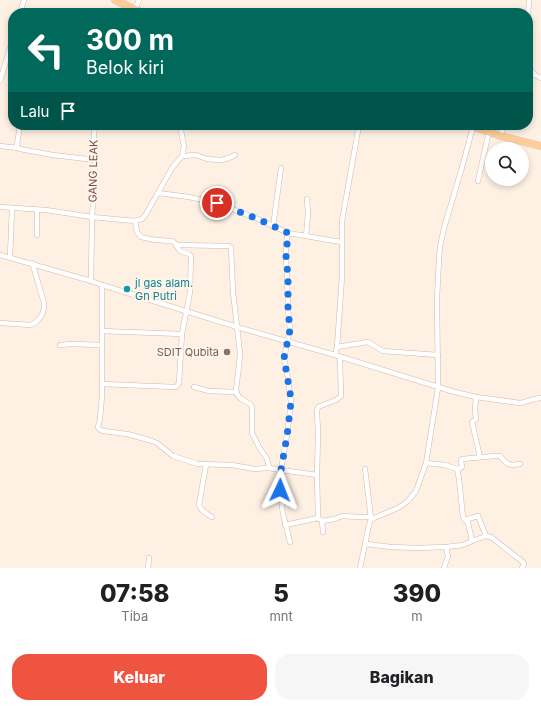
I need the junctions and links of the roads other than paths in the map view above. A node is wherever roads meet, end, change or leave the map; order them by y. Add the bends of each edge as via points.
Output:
1 (115, 0) edge
2 (133, 8) edge
3 (8, 55) edge
4 (0, 81) edge
5 (20, 130) edge
6 (94, 130) edge
7 (181, 130) edge
8 (358, 130) edge
9 (469, 130) edge
10 (485, 130) edge
11 (502, 130) edge
12 (489, 131) junction
13 (501, 136) junction
14 (0, 146) edge
15 (541, 146) edge
16 (18, 148) junction
17 (235, 155) dead end
18 (182, 156) junction
19 (95, 160) junction
20 (281, 168) dead end
21 (478, 180) dead end
22 (158, 193) junction
23 (307, 199) dead end
24 (0, 207) edge
25 (12, 208) junction
26 (37, 210) junction
27 (92, 216) junction
28 (134, 221) junction
29 (273, 227) junction
30 (288, 233) junction
31 (37, 235) dead end
32 (306, 236) junction
33 (341, 242) junction
34 (176, 245) junction
35 (0, 255) edge
36 (10, 257) junction
37 (32, 263) junction
38 (92, 280) junction
39 (102, 285) junction
40 (186, 311) junction
41 (0, 323) edge
42 (237, 327) junction
43 (102, 331) junction
44 (182, 334) junction
45 (288, 341) junction
46 (60, 345) dead end
47 (102, 345) junction
48 (337, 347) junction
49 (438, 355) junction
50 (338, 356) junction
51 (102, 384) junction
52 (194, 388) dead end
53 (438, 388) junction
54 (236, 392) junction
55 (476, 397) junction
56 (541, 398) edge
57 (480, 457) junction
58 (426, 463) junction
59 (520, 464) dead end
60 (206, 465) junction
61 (268, 468) junction
62 (365, 469) dead end
63 (457, 469) junction
64 (281, 470) junction
65 (317, 474) junction
66 (212, 517) dead end
67 (371, 518) junction
68 (320, 520) junction
69 (465, 520) junction
70 (285, 525) junction
71 (323, 532) dead end
72 (486, 536) junction
73 (472, 541) junction
74 (290, 542) dead end
75 (366, 544) junction
76 (446, 547) junction
77 (149, 558) dead end
78 (148, 568) edge
79 (360, 568) edge
80 (444, 568) edge
81 (522, 568) edge

1 - 2 main road
3 - 4 street
5 - 16 street
6 - 19 street, GANG LEAK
7 - 18 street via 184,147
8 - 33 street via 342,221
9 - 49 street via 463,165 440,247 437,298
10 - 12 main road
11 - 13 street
12 - 13 main road
12 - 21 street
13 - 15 main road
14 - 16 street
16 - 19 street
17 - 18 street via 221,160 196,155
18 - 22 street
19 - 27 street, GANG LEAK
20 - 29 street
22 - 28 street via 144,217
22 - 29 street via 217,203
23 - 32 street
24 - 25 street
25 - 26 street
25 - 36 street
26 - 27 street
26 - 31 street
27 - 28 street
27 - 38 street, GANG LEAK
28 - 34 street via 140,237 171,241
29 - 30 street
30 - 32 street
30 - 45 street
32 - 33 street
33 - 48 street via 342,277
34 - 40 street via 180,252 190,255 191,258 190,292
34 - 42 street via 231,247
35 - 36 street
36 - 37 street
37 - 38 street
37 - 41 street via 44,303 42,314 31,325
38 - 39 street
39 - 40 street
39 - 43 street
40 - 42 street
40 - 44 street
42 - 45 street
42 - 54 street via 240,360
43 - 44 street
43 - 47 street
44 - 51 street via 177,386
45 - 50 street
45 - 64 street via 284,358 291,402
46 - 47 street
47 - 51 street
48 - 49 street via 368,342 383,351
48 - 50 street
49 - 53 street
50 - 53 street
50 - 65 street via 340,397 318,407 316,411
51 - 60 street via 98,427 100,430 146,439 173,456
52 - 54 street
53 - 55 street
53 - 58 street
54 - 61 street via 252,407 252,433 267,459
55 - 56 street via 520,403
55 - 57 street via 476,420 472,422
57 - 59 street via 499,456 510,465
57 - 63 street via 462,459 462,468
58 - 63 street
58 - 67 street via 416,491 408,501 398,508
60 - 61 street
60 - 66 street via 199,505 200,509
61 - 64 street
62 - 67 street
63 - 69 street
64 - 65 street
64 - 70 street via 280,497
65 - 68 street
67 - 68 street via 342,516
67 - 75 street
68 - 70 street
68 - 71 street
69 - 72 street via 478,516
69 - 73 street
70 - 74 street
72 - 73 street
72 - 81 street via 523,561
73 - 76 street
75 - 76 street via 391,547
75 - 79 street
76 - 80 street via 448,556
77 - 78 street

